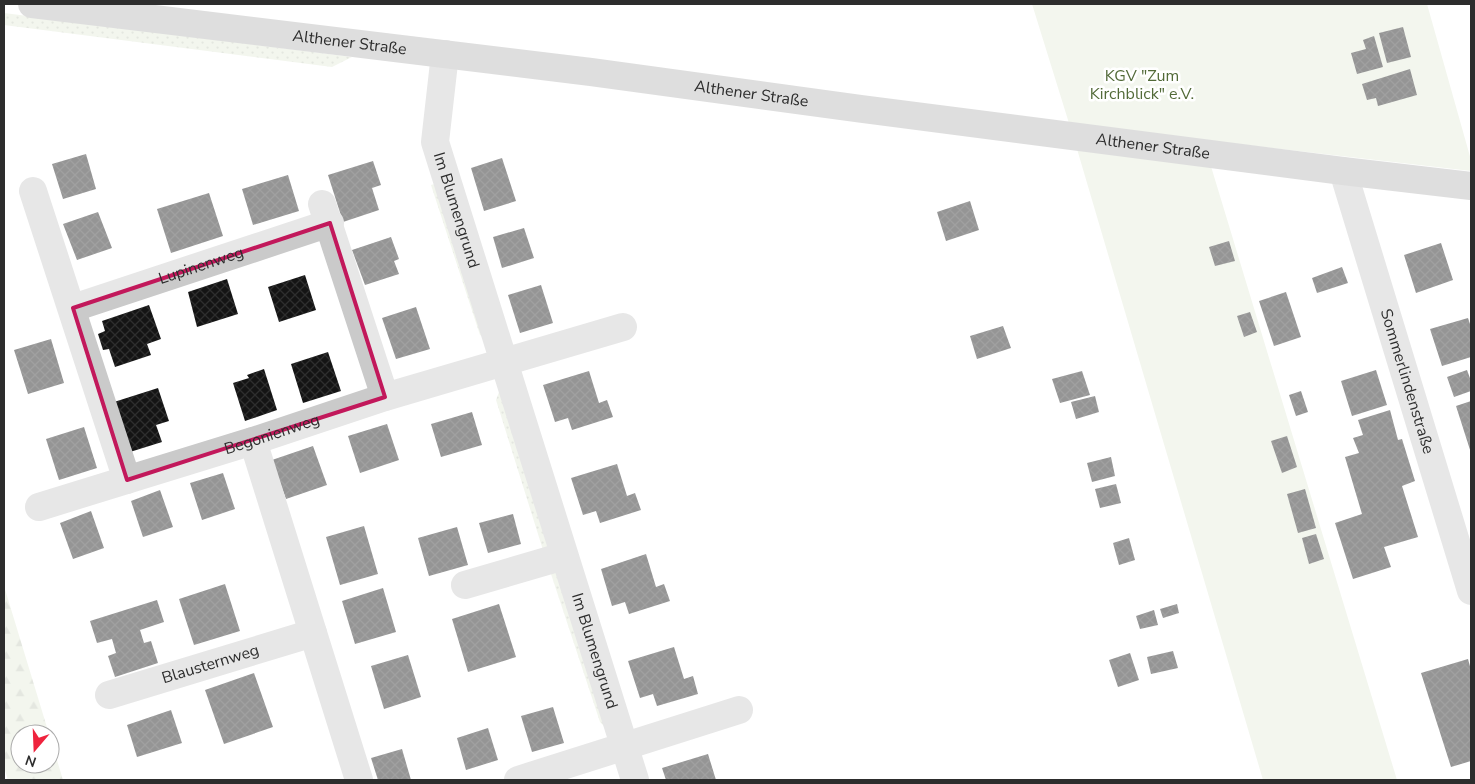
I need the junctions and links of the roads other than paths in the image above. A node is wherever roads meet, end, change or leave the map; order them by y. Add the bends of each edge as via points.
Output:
1 (32, 4) edge
2 (445, 54) junction
3 (1343, 171) junction
4 (1471, 186) edge
5 (33, 191) dead end
6 (73, 308) junction
7 (624, 328) dead end
8 (505, 362) junction
9 (385, 397) junction
10 (253, 441) junction
11 (127, 480) junction
12 (39, 507) dead end
13 (564, 556) junction
14 (464, 585) dead end
15 (1471, 591) edge
16 (313, 633) junction
17 (109, 695) dead end
18 (739, 710) dead end
19 (624, 746) junction
20 (359, 780) edge
21 (518, 780) edge
22 (635, 780) edge

1 - 2 main road, Althener Straße
2 - 3 main road, Althener Straße
2 - 8 street, Im Blumengrund via 435,142
3 - 4 main road, Althener Straße
3 - 15 street, Sommerlindenstraße
5 - 6 street
6 - 9 street, Lupinenweg via 326,214
6 - 11 street
7 - 8 street
8 - 9 street, Begonienweg
8 - 13 street, Im Blumengrund
9 - 10 street, Begonienweg
10 - 11 street, Begonienweg
10 - 16 street
11 - 12 street, Begonienweg
13 - 14 street
13 - 19 street, Im Blumengrund
16 - 17 street, Blausternweg
16 - 20 street
18 - 19 street
19 - 21 street
19 - 22 street, Im Blumengrund

